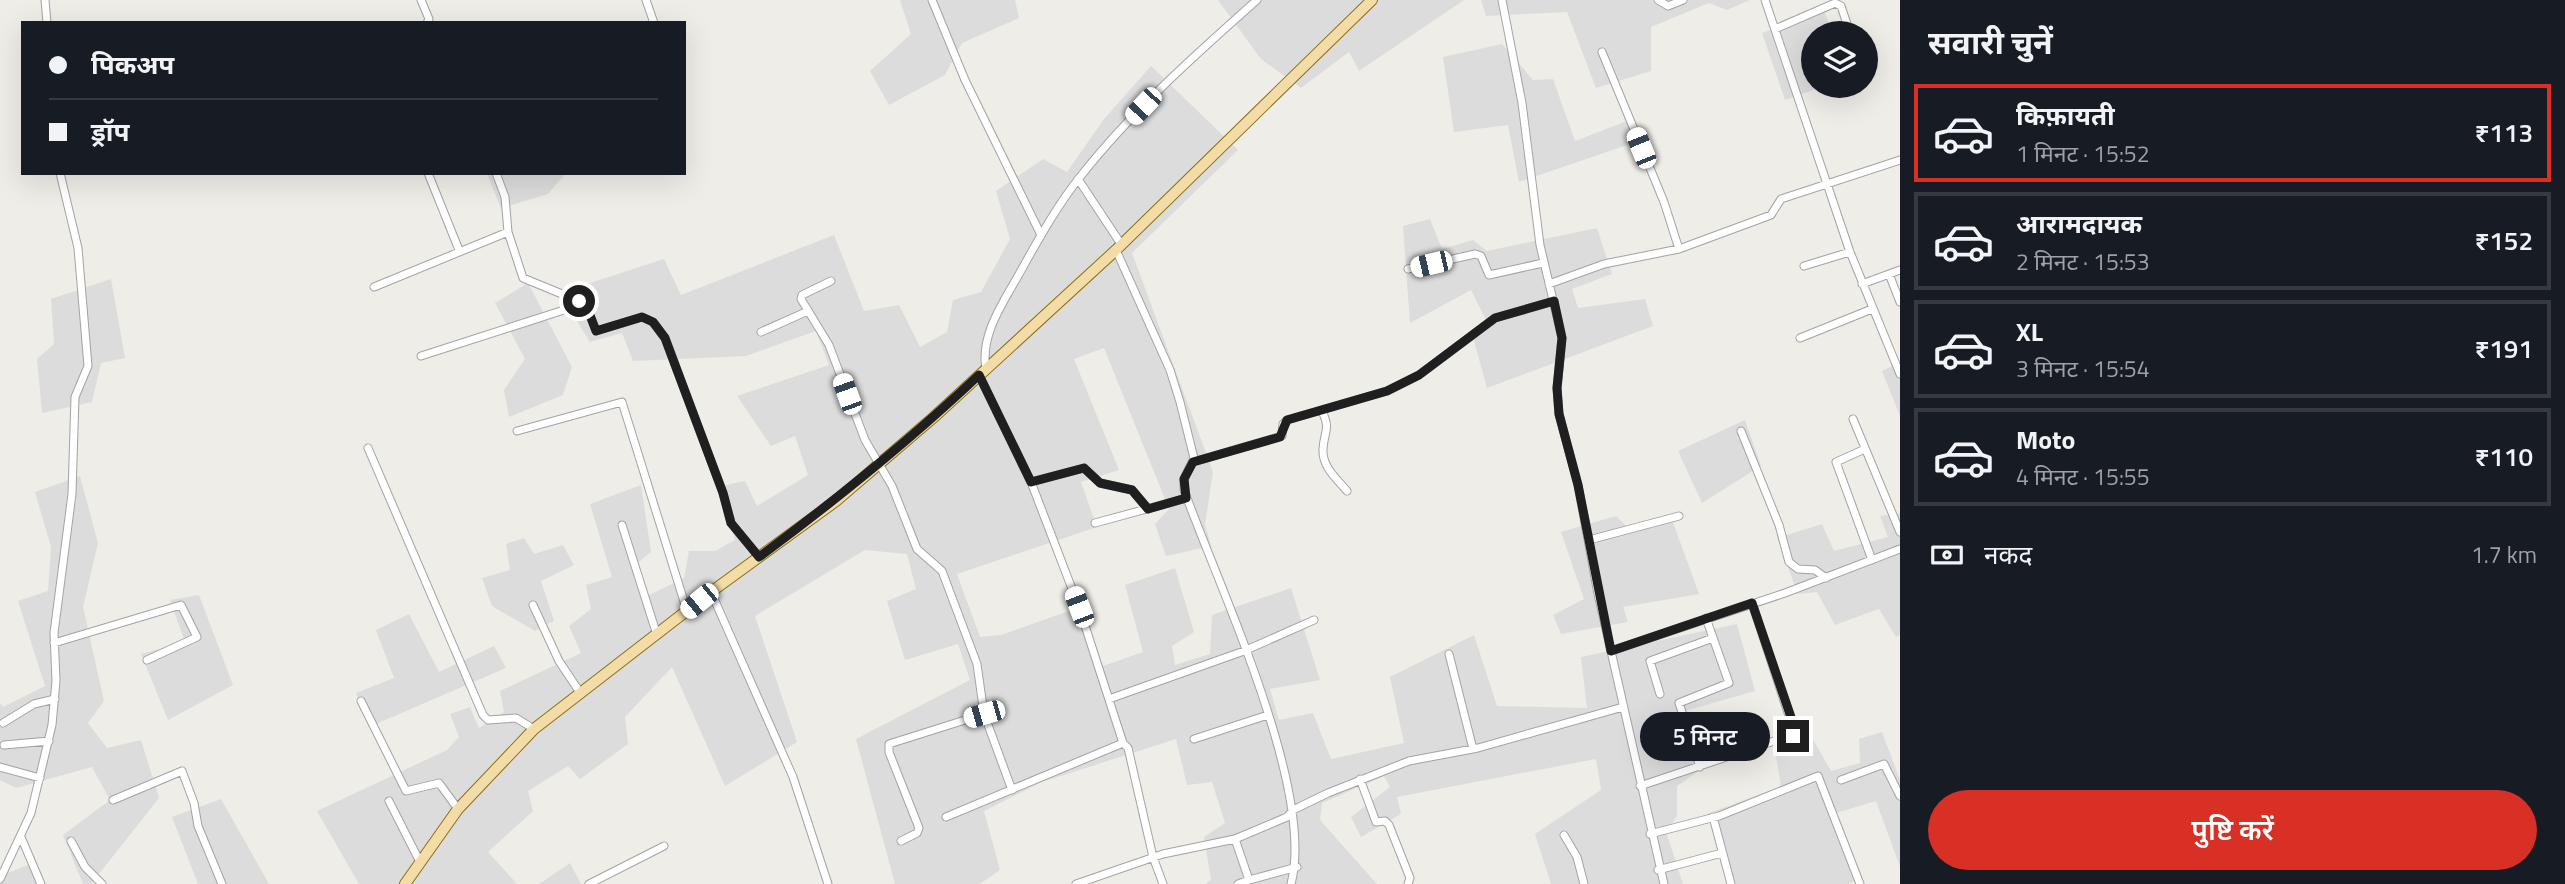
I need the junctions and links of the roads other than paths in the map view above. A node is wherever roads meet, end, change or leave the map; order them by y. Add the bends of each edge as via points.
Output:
1 (45, 0) edge
2 (421, 0) edge
3 (646, 0) edge
4 (932, 0) edge
5 (1257, 0) edge
6 (1372, 0) edge
7 (1502, 0) edge
8 (1658, 0) edge
9 (1683, 0) edge
10 (1765, 0) edge
11 (1241, 2) edge
12 (1247, 9) junction
13 (47, 21) edge
14 (426, 21) edge
15 (653, 21) edge
16 (1846, 21) edge
17 (1775, 29) junction
18 (1602, 52) dead end
19 (1900, 160) edge
20 (60, 175) edge
21 (429, 175) edge
22 (497, 175) edge
23 (1078, 179) junction
24 (1829, 186) junction
25 (508, 232) junction
26 (1041, 235) junction
27 (1119, 247) junction
28 (1679, 249) junction
29 (459, 250) junction
30 (1850, 252) junction
31 (1543, 263) junction
32 (1804, 266) dead end
33 (1408, 269) dead end
34 (1900, 270) edge
35 (1889, 274) junction
36 (831, 281) dead end
37 (1549, 284) junction
38 (1862, 284) junction
39 (374, 287) dead end
40 (579, 301) junction
41 (1554, 301) junction
42 (1900, 302) edge
43 (1872, 309) junction
44 (808, 312) junction
45 (761, 332) dead end
46 (1800, 338) dead end
47 (421, 356) dead end
48 (982, 372) junction
49 (1900, 374) edge
50 (1322, 411) junction
51 (1853, 419) dead end
52 (517, 431) dead end
53 (1741, 431) dead end
54 (368, 448) dead end
55 (1865, 449) junction
56 (1193, 462) junction
57 (879, 465) junction
58 (1031, 482) junction
59 (1347, 491) dead end
60 (1186, 498) junction
61 (1148, 509) junction
62 (1679, 516) dead end
63 (1095, 523) dead end
64 (622, 525) dead end
65 (1900, 532) edge
66 (1589, 540) junction
67 (1900, 549) edge
68 (759, 557) junction
69 (1872, 560) junction
70 (1826, 578) junction
71 (711, 592) junction
72 (1752, 603) junction
73 (533, 605) dead end
74 (687, 611) junction
75 (1706, 618) junction
76 (1314, 620) dead end
77 (657, 635) junction
78 (1713, 638) junction
79 (54, 643) junction
80 (1244, 651) junction
81 (1611, 651) junction
82 (1449, 654) dead end
83 (147, 660) dead end
84 (581, 694) junction
85 (1660, 694) dead end
86 (55, 699) junction
87 (1109, 699) junction
88 (361, 701) dead end
89 (1623, 706) junction
90 (984, 714) junction
91 (1268, 715) junction
92 (3, 723) dead end
93 (534, 729) junction
94 (1194, 739) dead end
95 (49, 741) junction
96 (1123, 743) junction
97 (4, 745) dead end
98 (1474, 749) junction
99 (0, 767) edge
100 (1700, 767) junction
101 (40, 778) junction
102 (1360, 779) junction
103 (1841, 779) dead end
104 (1640, 786) junction
105 (1012, 790) junction
106 (1900, 796) edge
107 (113, 800) dead end
108 (389, 801) dead end
109 (458, 809) junction
110 (1293, 810) junction
111 (946, 817) dead end
112 (1713, 817) junction
113 (1650, 834) junction
114 (1564, 835) dead end
115 (20, 837) junction
116 (1235, 839) junction
117 (71, 841) dead end
118 (901, 841) dead end
119 (664, 846) dead end
120 (1722, 853) junction
121 (1153, 857) junction
122 (420, 862) junction
123 (1297, 867) junction
124 (1658, 870) junction
125 (0, 879) edge
126 (1249, 880) junction
127 (41, 884) edge
128 (103, 884) edge
129 (222, 884) edge
130 (405, 884) edge
131 (589, 884) edge
132 (828, 884) edge
133 (1076, 884) edge
134 (1163, 884) edge
135 (1238, 884) edge
136 (1292, 884) edge
137 (1409, 884) edge
138 (1584, 884) edge
139 (1664, 884) edge
140 (1731, 884) edge
141 (1860, 884) edge

1 - 13 street
2 - 14 street
3 - 15 street
4 - 26 street via 965,80
5 - 12 street
6 - 27 main road
7 - 31 street via 1522,103
8 - 9 street via 1668,6
10 - 17 street
11 - 12 street
12 - 23 street via 1180,67
16 - 17 street via 1835,3
17 - 24 street
18 - 28 street
19 - 24 street
20 - 79 street via 78,248 88,366 75,397 72,494
21 - 29 street
22 - 25 street via 505,197
23 - 26 street
23 - 27 street
24 - 28 street via 1781,199 1771,215
24 - 30 street
25 - 29 street
25 - 40 street via 526,281
26 - 48 street via 987,335
27 - 48 main road
27 - 56 street via 1170,370
28 - 37 street via 1604,264
29 - 39 street
30 - 32 street
30 - 38 street
31 - 33 street via 1489,275 1475,254
31 - 37 street
34 - 35 street
35 - 38 street
35 - 42 street
36 - 44 street via 800,296
37 - 41 street
38 - 43 street
40 - 47 street via 564,310
40 - 68 street via 596,331 642,317 653,322 665,338 728,516
41 - 50 street via 1500,315 1407,381
41 - 66 street via 1562,338 1559,414
43 - 46 street
43 - 49 street
44 - 45 street
44 - 57 street via 829,345 864,440
48 - 57 main road
48 - 58 street
50 - 56 street via 1287,420 1280,437
50 - 59 street via 1328,428 1325,461
51 - 55 street
52 - 74 street via 622,402
53 - 70 street via 1789,562
54 - 93 street via 485,718 516,718
55 - 65 street
55 - 69 street via 1836,462
56 - 60 street via 1184,479
57 - 68 main road
57 - 90 street via 917,548 942,571 976,664
58 - 61 street via 1084,468 1100,483 1132,490
58 - 87 street
60 - 61 street
60 - 80 street
61 - 63 street
62 - 66 street
64 - 77 street
66 - 81 street
67 - 69 street
68 - 71 main road
69 - 70 street
70 - 72 street
71 - 74 main road
71 - 132 street via 793,777
72 - 75 street
72 - 100 street via 1795,734
73 - 84 street via 559,662
74 - 77 main road
75 - 78 street
75 - 81 street
76 - 80 street
77 - 84 main road
78 - 85 street via 1650,661
78 - 100 street via 1728,685 1679,703
79 - 83 street via 181,604 197,637
79 - 86 street
80 - 87 street
80 - 91 street
81 - 89 street
82 - 98 street
84 - 93 main road
86 - 92 street via 34,704
86 - 95 street
87 - 96 street
88 - 109 street via 406,791 439,783
89 - 98 street
89 - 104 street
90 - 105 street
90 - 118 street via 889,744 919,828
91 - 94 street
91 - 110 street
93 - 109 main road
95 - 97 street
95 - 101 street
96 - 105 street
96 - 121 street via 1128,748
98 - 102 street via 1409,761
99 - 101 street
100 - 104 street
101 - 115 street
102 - 110 street
102 - 137 street via 1376,822 1389,825
103 - 106 street via 1884,764
104 - 113 street
105 - 111 street
107 - 129 street via 182,771
108 - 122 street
109 - 122 main road
110 - 116 street via 1287,817
110 - 123 street
112 - 113 street
112 - 120 street
112 - 141 street via 1820,777
113 - 124 street
114 - 138 street via 1577,856
115 - 125 street
115 - 127 street
116 - 121 street
116 - 126 street
117 - 128 street via 85,867
119 - 131 street
120 - 124 street
120 - 140 street
121 - 133 street
121 - 134 street
122 - 130 main road
123 - 126 street
123 - 136 street
124 - 139 street
126 - 135 street

